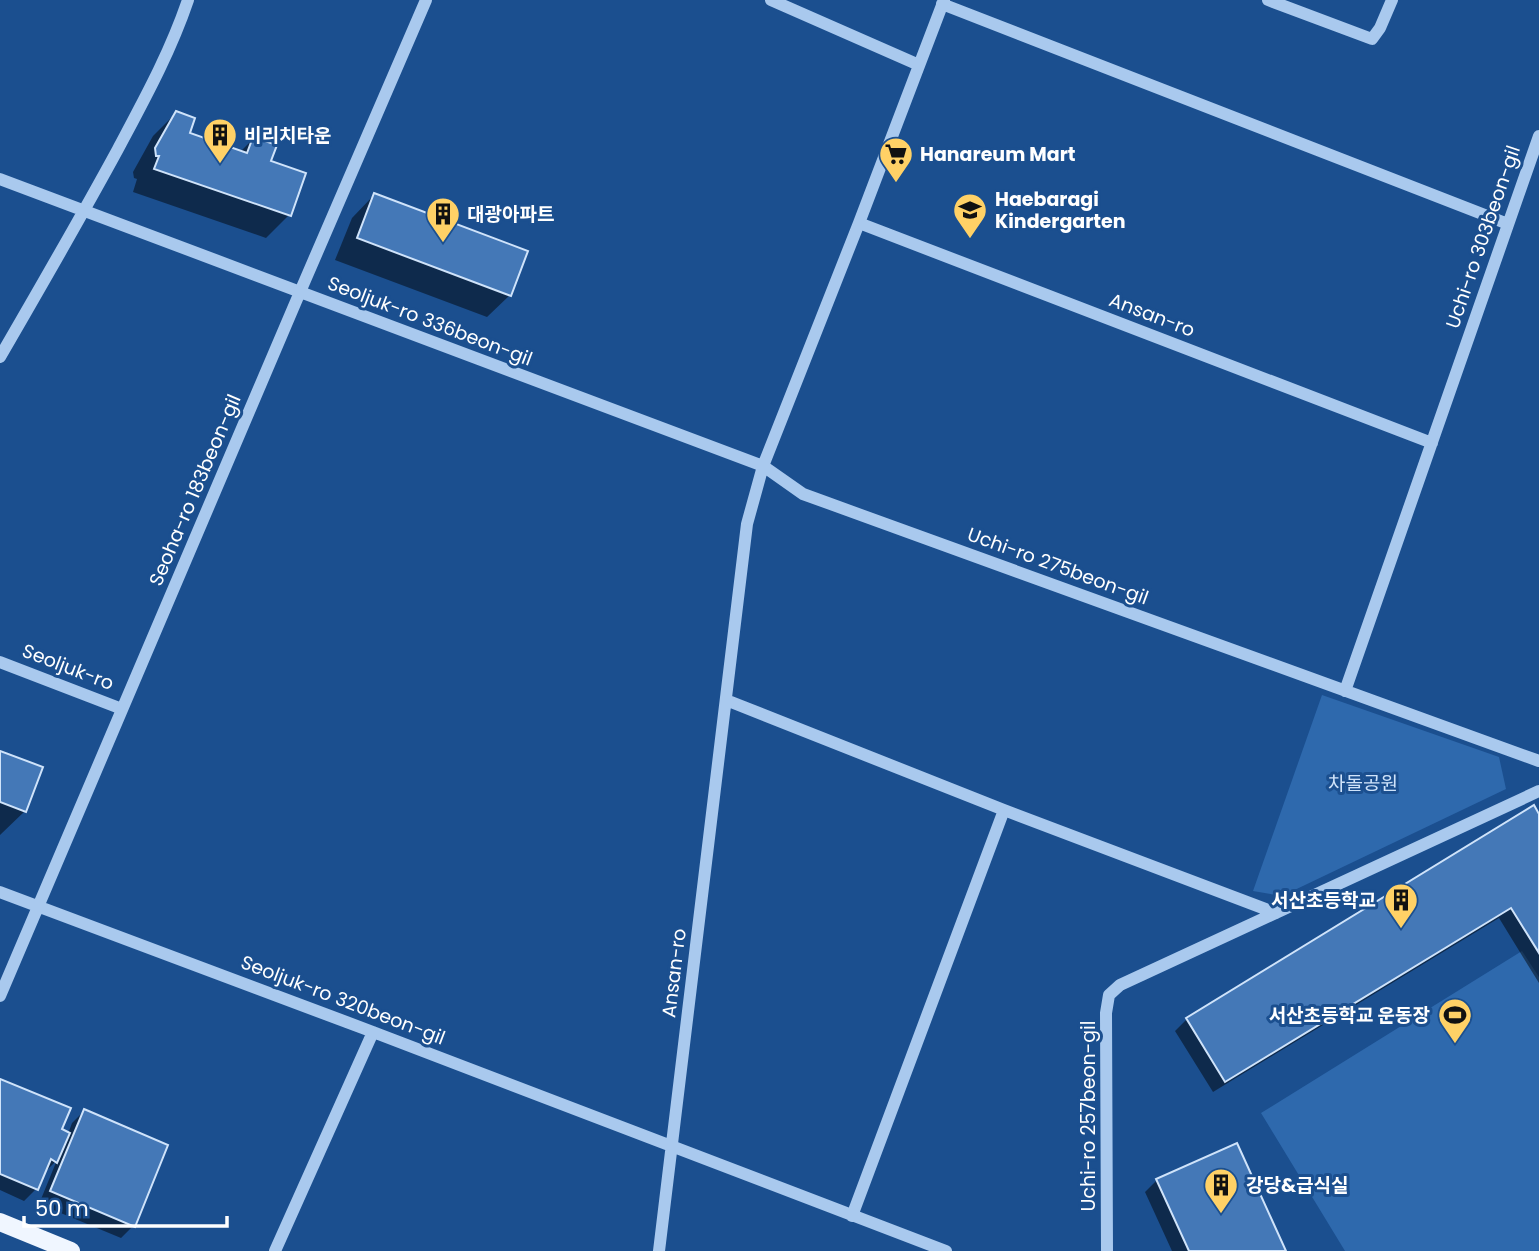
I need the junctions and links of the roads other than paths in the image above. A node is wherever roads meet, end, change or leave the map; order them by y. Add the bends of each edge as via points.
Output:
1 (188, 0) edge
2 (426, 0) edge
3 (771, 0) edge
4 (1268, 0) edge
5 (1392, 0) edge
6 (943, 2) edge
7 (919, 65) junction
8 (1539, 136) edge
9 (0, 179) edge
10 (85, 211) junction
11 (859, 223) junction
12 (1508, 224) junction
13 (300, 292) junction
14 (0, 357) edge
15 (1432, 443) junction
16 (763, 466) junction
17 (0, 662) edge
18 (1345, 691) junction
19 (726, 700) junction
20 (122, 709) junction
21 (1539, 761) edge
22 (1539, 791) edge
23 (1004, 810) junction
24 (0, 892) edge
25 (38, 906) junction
26 (1276, 913) junction
27 (0, 996) edge
28 (373, 1032) junction
29 (673, 1146) junction
30 (852, 1216) junction
31 (0, 1222) edge
32 (71, 1251) edge
33 (275, 1251) edge
34 (660, 1251) edge
35 (946, 1251) edge
36 (1107, 1251) edge

1 - 10 street via 162,67
2 - 13 street, Seoha-ro 183beon-gil
3 - 7 street
4 - 5 street via 1372,39
6 - 7 street, Ansan-ro
6 - 12 street, Ansan-ro
7 - 11 street, Ansan-ro
8 - 12 street, Uchi-ro 303beon-gil
9 - 10 street, Seoljuk-ro 336beon-gil
10 - 13 street, Seoljuk-ro 336beon-gil
10 - 14 street
11 - 15 street, Ansan-ro
11 - 16 street, Ansan-ro
12 - 15 street, Uchi-ro 303beon-gil
13 - 16 street, Seoljuk-ro 336beon-gil
13 - 20 street, Seoha-ro 183beon-gil
15 - 18 street
16 - 18 street, Uchi-ro 275beon-gil via 803,494
16 - 19 street, Ansan-ro via 747,524
17 - 20 street, Seoljuk-ro
18 - 21 street, Uchi-ro 275beon-gil
19 - 23 street
19 - 29 street, Ansan-ro
20 - 25 street, Seoha-ro 183beon-gil
22 - 26 street, Uchi-ro 257beon-gil
23 - 26 street
23 - 30 street
24 - 25 street, Seoljuk-ro 320beon-gil
25 - 27 street, Seoha-ro 183beon-gil
25 - 28 street, Seoljuk-ro 320beon-gil
26 - 36 street, Uchi-ro 257beon-gil via 1121,985 1109,995
28 - 29 street, Seoljuk-ro 320beon-gil
28 - 33 street
29 - 30 street
29 - 34 street, Ansan-ro
30 - 35 street
31 - 32 main road

